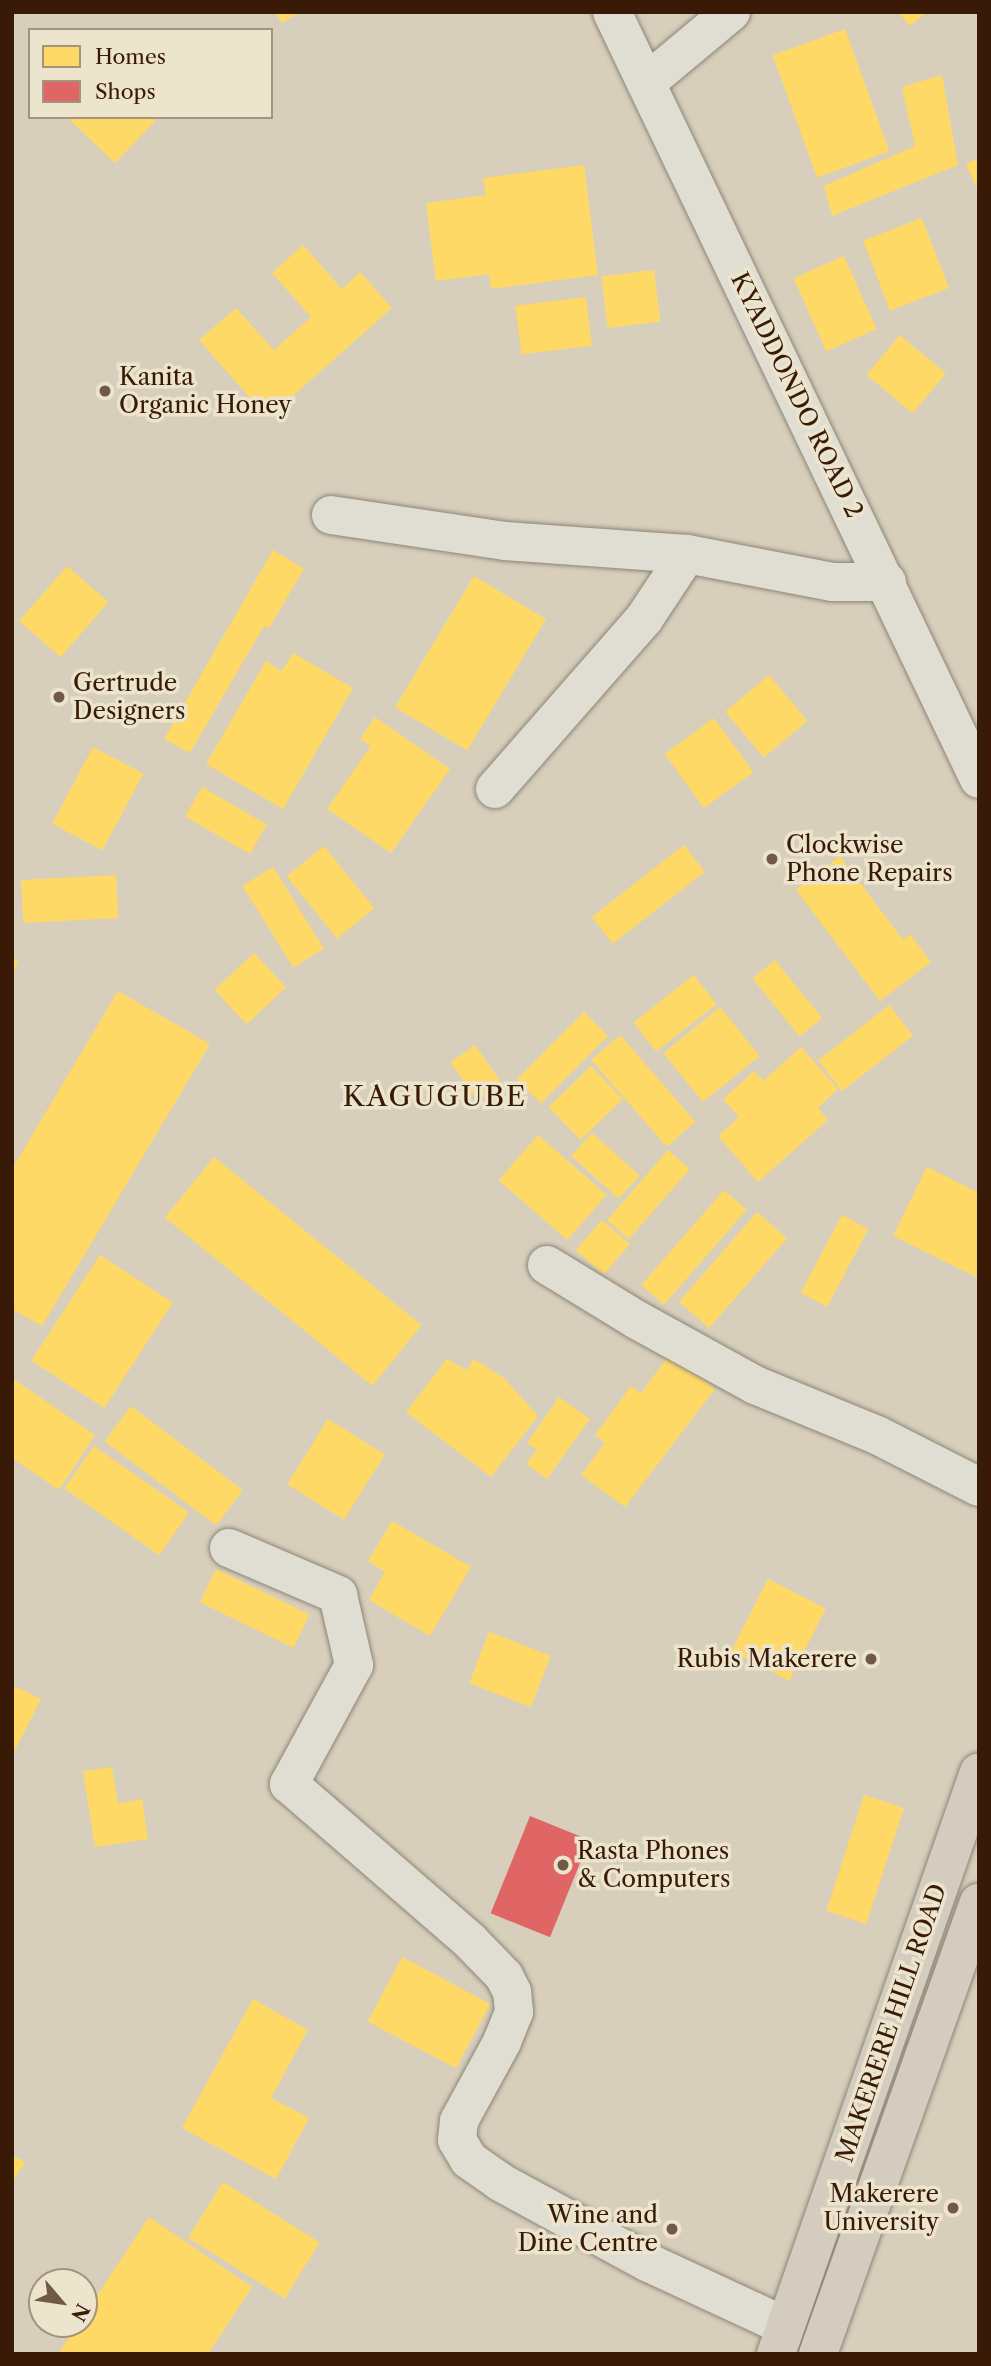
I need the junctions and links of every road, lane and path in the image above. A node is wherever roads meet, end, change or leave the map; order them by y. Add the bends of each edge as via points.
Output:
1 (612, 12) edge
2 (731, 12) edge
3 (646, 83) junction
4 (331, 515) dead end
5 (687, 554) junction
6 (887, 582) junction
7 (979, 779) edge
8 (495, 789) dead end
9 (547, 1265) dead end
10 (979, 1487) edge
11 (229, 1548) dead end
12 (979, 1772) edge
13 (979, 1903) edge
14 (780, 2340) edge
15 (818, 2354) edge

1 - 3 street, KYADDONDO ROAD 2
2 - 3 street
3 - 6 street, KYADDONDO ROAD 2
4 - 5 street via 505,541
5 - 6 street via 832,582
5 - 8 street via 644,619
6 - 7 street, KYADDONDO ROAD 2
9 - 10 street via 755,1385 877,1435
11 - 14 street via 338,1595 354,1665 289,1784 470,1941 504,1976 512,1992 513,2012 502,2042 459,2121 457,2140 470,2160 500,2182
12 - 14 main road, MAKERERE HILL ROAD
13 - 15 main road, MAKERERE HILL ROAD

